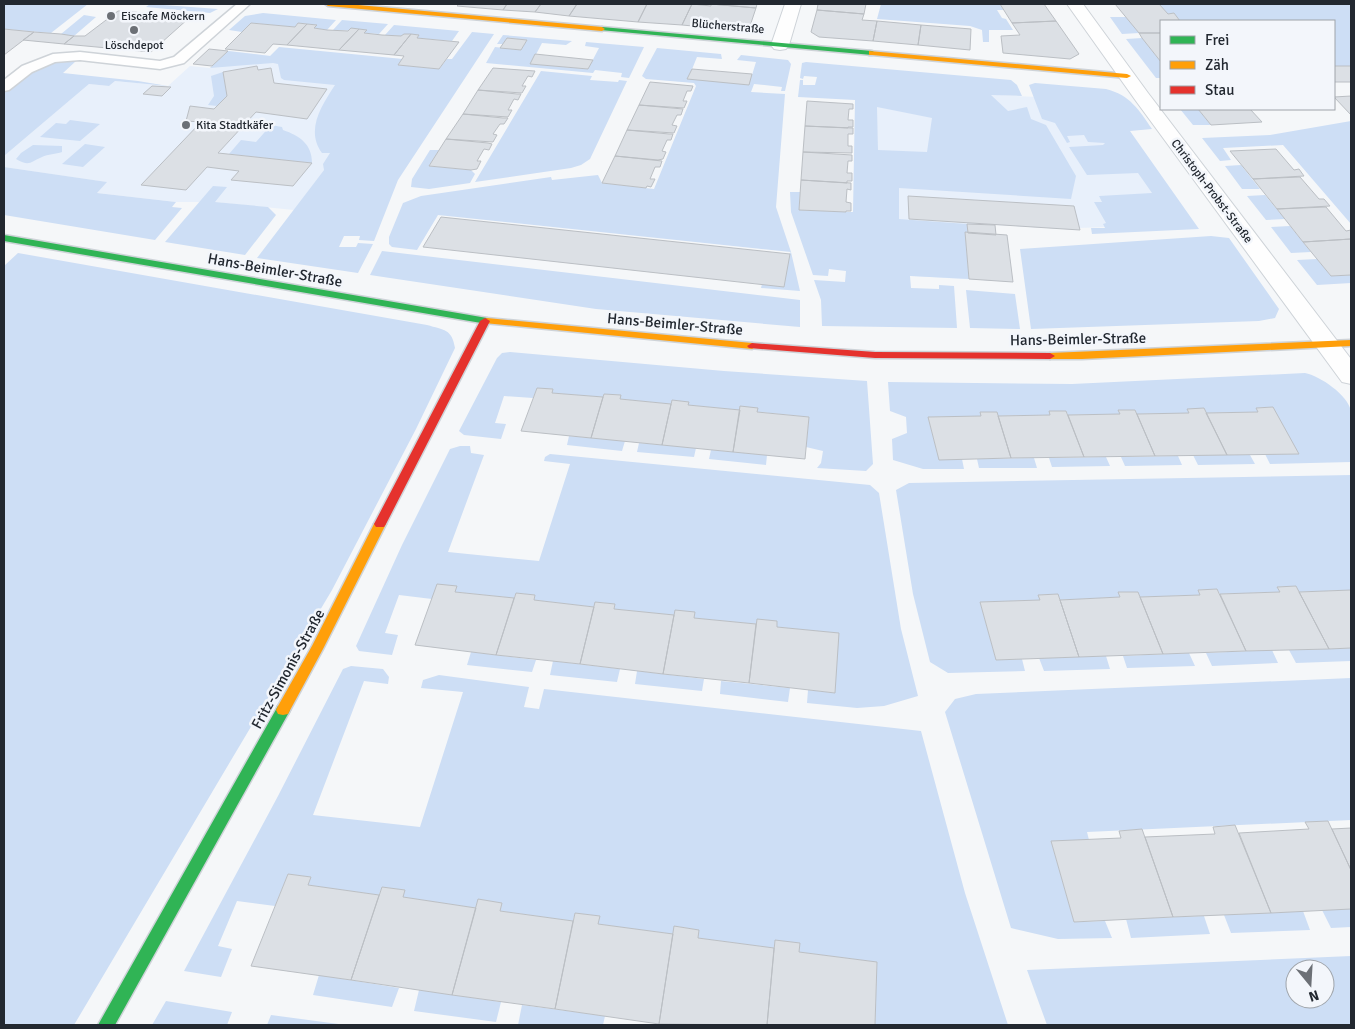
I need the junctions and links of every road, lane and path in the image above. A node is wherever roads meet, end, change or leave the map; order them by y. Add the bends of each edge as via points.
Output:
1 (244, 4) edge
2 (328, 4) edge
3 (793, 4) edge
4 (1075, 4) edge
5 (356, 5) edge
6 (780, 44) junction
7 (1127, 76) junction
8 (4, 87) edge
9 (4, 238) edge
10 (485, 321) junction
11 (1351, 343) edge
12 (1327, 344) junction
13 (1351, 376) edge
14 (106, 1025) edge

1 - 8 lane via 179,60 160,65 80,56 53,58 27,69
2 - 5 street, Blücherstraße
3 - 6 street
4 - 7 street, Christoph-Probst-Straße
5 - 6 street, Blücherstraße
6 - 7 street, Blücherstraße
7 - 12 street, Christoph-Probst-Straße
9 - 10 street, Hans-Beimler-Straße
10 - 12 street, Hans-Beimler-Straße via 674,340 875,355 1082,356
10 - 14 street, Fritz-Simonis-Straße via 318,650
11 - 12 street, Hans-Beimler-Straße
12 - 13 street, Christoph-Probst-Straße

